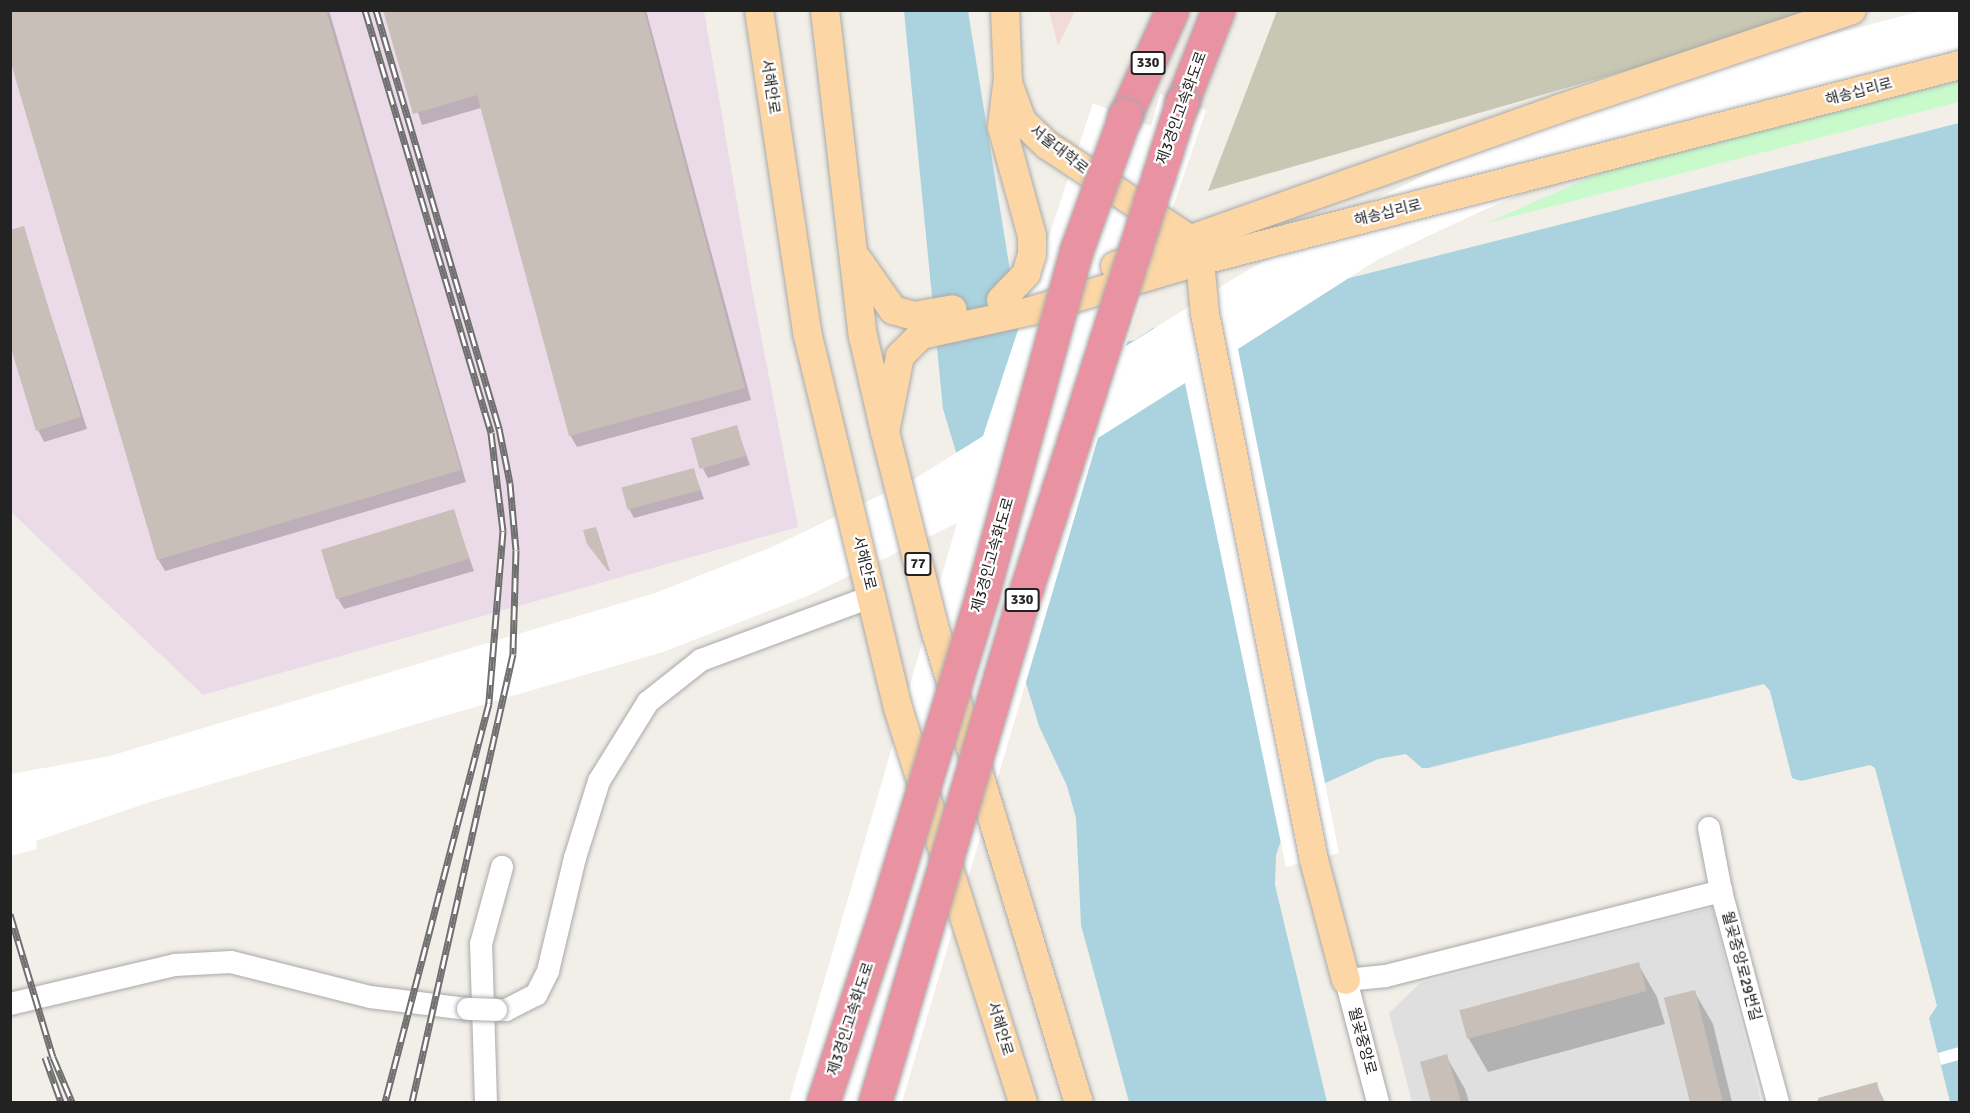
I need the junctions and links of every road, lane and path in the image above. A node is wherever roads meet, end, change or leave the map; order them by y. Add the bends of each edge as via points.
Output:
1 (759, 10) edge
2 (825, 10) edge
3 (1005, 10) edge
4 (1164, 10) edge
5 (1172, 10) edge
6 (1218, 10) edge
7 (1852, 10) edge
8 (1959, 65) edge
9 (1144, 73) junction
10 (1008, 83) junction
11 (853, 250) junction
12 (1196, 251) junction
13 (1001, 300) junction
14 (885, 432) junction
15 (873, 596) junction
16 (1709, 828) dead end
17 (502, 867) dead end
18 (1721, 891) junction
19 (1346, 980) junction
20 (10, 1004) edge
21 (486, 1102) edge
22 (823, 1102) edge
23 (875, 1102) edge
24 (1023, 1102) edge
25 (1079, 1102) edge
26 (1378, 1102) edge
27 (1778, 1102) edge

1 - 15 main road, 서해안로 via 807,332
2 - 11 main road, 77
3 - 10 main road, 서울대학로
4 - 9 highway
5 - 9 highway, 제3경인고속화도로 / 330
6 - 23 highway, 제3경인고속화도로 / 330, bridge via 1182,102 1023,598
7 - 12 main road, 해송십리로 via 1558,109
8 - 12 main road, 해송십리로
9 - 22 highway, 제3경인고속화도로 / 330, bridge via 1076,251 982,595 883,921
10 - 12 main road, 서울대학로 via 1022,121 1047,145
10 - 13 main road via 1002,127 1032,236 1032,254 1026,274
11 - 13 main road, 해송십리로 via 880,297 893,310 914,316
11 - 14 main road, 77 via 863,336
12 - 13 main road, 해송십리로
12 - 14 main road, 해송십리로 via 1031,311 921,335 900,356
12 - 19 main road via 1204,314 1314,860
14 - 25 main road, 77 via 934,626
15 - 20 street, bridge via 701,660 648,702 599,781 575,858 548,971 536,995 506,1010 468,1010 369,997 231,962 175,965
15 - 24 main road, 서해안로 via 908,743
16 - 18 street, 월곶중앙로29번길
17 - 21 street via 481,944
18 - 19 street via 1386,976
18 - 27 street, 월곶중앙로29번길
19 - 26 street, 월곶중앙로

